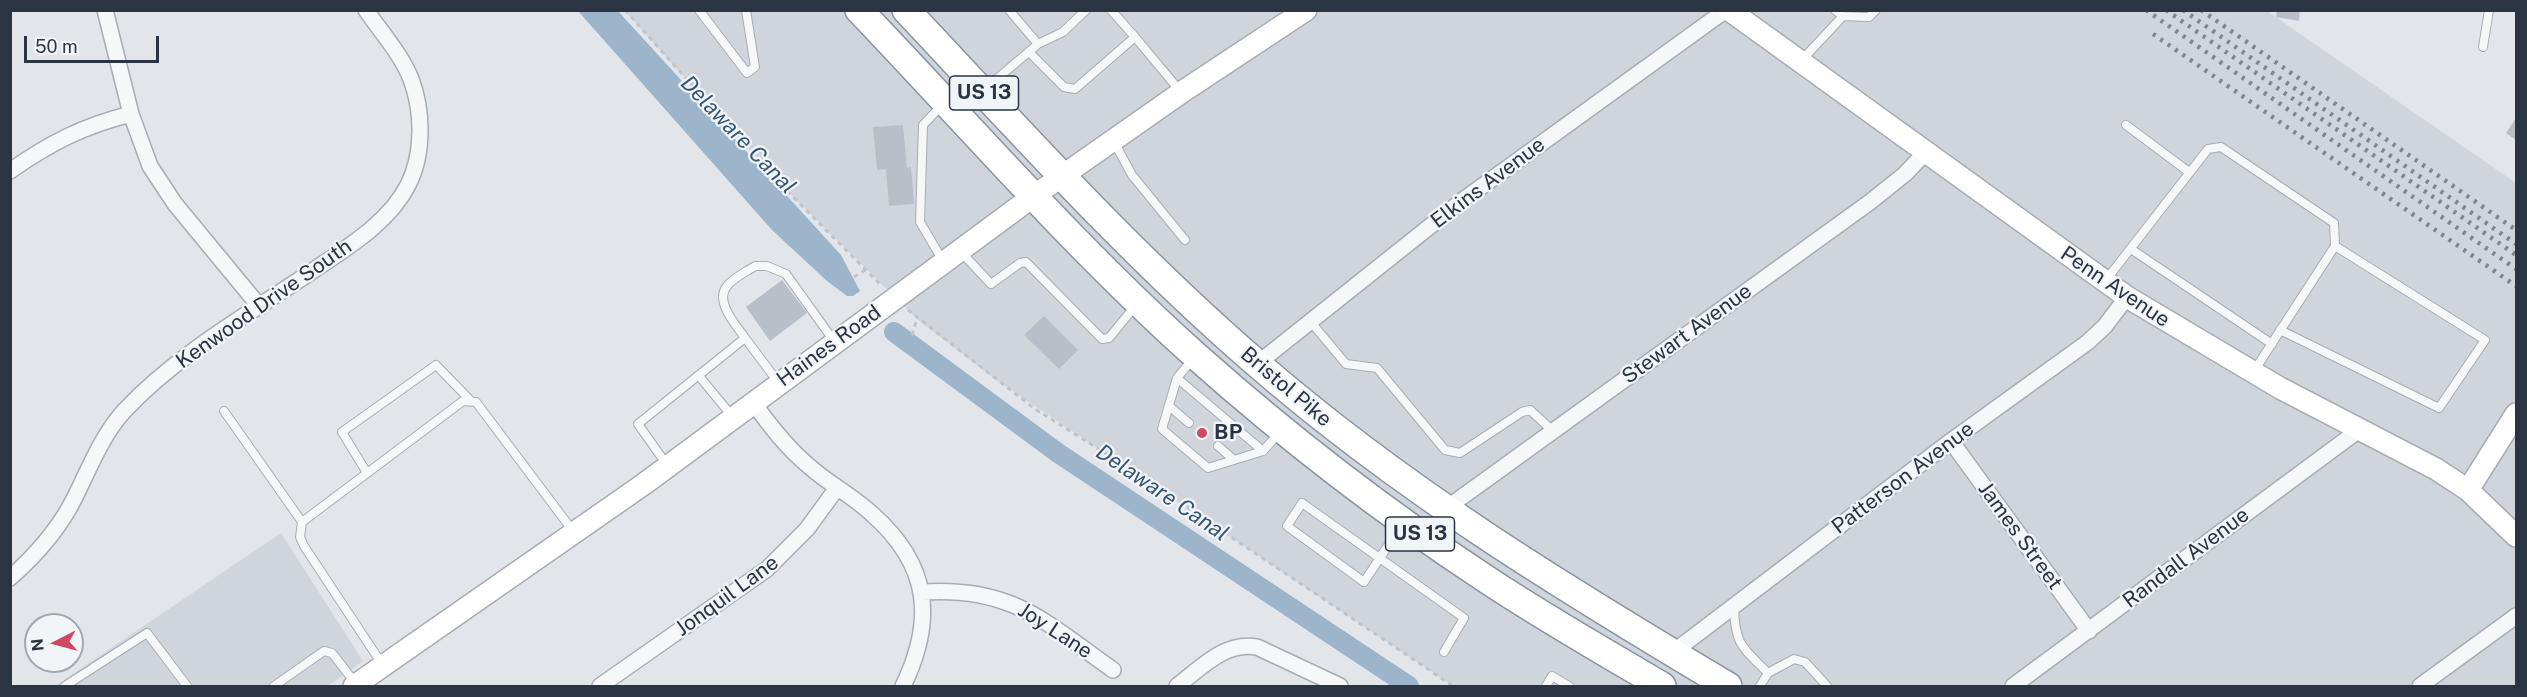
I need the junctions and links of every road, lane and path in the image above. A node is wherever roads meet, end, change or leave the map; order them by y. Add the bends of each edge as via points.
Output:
1 (105, 10) edge
2 (366, 10) edge
3 (625, 10) edge
4 (699, 10) edge
5 (746, 10) edge
6 (859, 10) edge
7 (906, 10) edge
8 (1009, 10) edge
9 (1086, 10) edge
10 (1111, 10) edge
11 (1306, 10) edge
12 (1727, 10) edge
13 (1835, 10) edge
14 (1876, 10) edge
15 (2489, 10) edge
16 (1844, 16) junction
17 (1135, 37) junction
18 (1038, 44) junction
19 (2483, 46) dead end
20 (1029, 52) junction
21 (1800, 62) junction
22 (982, 91) junction
23 (1182, 92) junction
24 (945, 101) junction
25 (131, 114) junction
26 (2126, 124) dead end
27 (1113, 140) junction
28 (1925, 153) junction
29 (10, 171) edge
30 (2189, 172) junction
31 (1063, 176) junction
32 (1035, 195) junction
33 (1185, 240) dead end
34 (2335, 246) junction
35 (2130, 249) junction
36 (952, 256) junction
37 (866, 270) junction
38 (854, 277) dead end
39 (873, 278) dead end
40 (2105, 282) junction
41 (2127, 297) junction
42 (1139, 302) junction
43 (260, 307) junction
44 (909, 311) dead end
45 (917, 319) junction
46 (1310, 321) junction
47 (2280, 330) junction
48 (912, 335) dead end
49 (745, 338) junction
50 (834, 342) junction
51 (2272, 344) junction
52 (1196, 356) junction
53 (1257, 364) junction
54 (2253, 373) junction
55 (699, 376) junction
56 (1178, 378) junction
57 (779, 383) junction
58 (470, 400) junction
59 (753, 402) junction
60 (1169, 406) junction
61 (224, 411) dead end
62 (2517, 414) edge
63 (733, 417) junction
64 (1190, 423) dead end
65 (1282, 430) junction
66 (2358, 430) junction
67 (1553, 431) junction
68 (1951, 441) junction
69 (1218, 446) dead end
70 (1263, 450) junction
71 (1233, 459) junction
72 (668, 466) junction
73 (367, 473) junction
74 (837, 488) junction
75 (2468, 490) junction
76 (1444, 510) junction
77 (302, 522) junction
78 (1403, 522) junction
79 (574, 533) junction
80 (2517, 536) edge
81 (1379, 559) junction
82 (10, 578) edge
83 (922, 592) junction
84 (1734, 606) junction
85 (2517, 616) edge
86 (2089, 631) junction
87 (1444, 652) dead end
88 (1672, 653) junction
89 (384, 666) junction
90 (1113, 670) dead end
91 (1768, 673) junction
92 (356, 686) edge
93 (1661, 686) edge
94 (65, 687) edge
95 (187, 687) edge
96 (274, 687) edge
97 (600, 687) edge
98 (903, 687) edge
99 (1177, 687) edge
100 (1340, 687) edge
101 (1453, 687) edge
102 (1546, 687) edge
103 (1569, 687) edge
104 (1728, 687) edge
105 (1760, 687) edge
106 (1827, 687) edge
107 (2013, 687) edge
108 (2420, 687) edge

1 - 25 street
2 - 43 street, Kenwood Drive South via 411,79 420,131 417,164 409,185 385,216
3 - 37 path via 783,187
4 - 5 lane via 747,72 755,67
6 - 24 highway, Bristol Pike / US 13
7 - 22 highway, Bristol Pike / US 13
8 - 18 lane
9 - 18 lane via 1063,32
10 - 17 lane
11 - 23 street, Haines Road
12 - 21 street, Penn Avenue
12 - 46 street, Elkins Avenue via 1463,200
13 - 16 lane
14 - 16 lane via 1869,17
15 - 19 lane
16 - 21 lane
17 - 20 lane via 1075,89 1064,87
17 - 23 lane
18 - 20 lane
20 - 22 lane
21 - 28 street, Penn Avenue
22 - 31 highway, Bristol Pike / US 13
23 - 27 street, Haines Road
24 - 32 highway, Bristol Pike / US 13
24 - 36 lane via 923,125 920,222
25 - 29 street via 83,128 42,148
25 - 43 street via 150,166 175,204
26 - 30 lane
27 - 31 street, Haines Road
27 - 33 lane via 1132,175
28 - 40 street, Penn Avenue
28 - 67 street, Stewart Avenue via 1870,202
30 - 34 lane via 2208,149 2221,147 2334,223
30 - 35 lane
31 - 32 street, Haines Road
31 - 53 highway, Bristol Pike / US 13 via 1152,268
32 - 36 street, Haines Road
32 - 42 highway, Bristol Pike / US 13
34 - 47 lane
34 - 47 lane via 2485,340 2439,408
35 - 40 lane
35 - 51 lane
36 - 42 lane via 991,284 1026,262 1102,339 1109,338
36 - 50 street, Haines Road
37 - 38 path
37 - 39 path
40 - 41 street, Penn Avenue
41 - 54 street, Penn Avenue
41 - 68 street, Patterson Avenue via 2088,342
42 - 52 highway, Bristol Pike / US 13
43 - 82 street, Kenwood Drive South via 162,375 125,410 53,532
44 - 45 path
45 - 48 path
45 - 101 path via 1035,409
46 - 53 street, Elkins Avenue
46 - 67 lane via 1346,364 1377,368 1445,450 1460,453 1530,410
47 - 51 lane
49 - 50 lane via 725,307 723,295 726,286 754,266 767,266 786,274
49 - 55 lane
49 - 57 lane
50 - 57 street, Haines Road
51 - 54 lane
52 - 56 lane
52 - 65 highway, Bristol Pike / US 13
53 - 76 highway, Bristol Pike / US 13
54 - 66 street, Penn Avenue
55 - 63 lane
55 - 72 lane via 638,423
56 - 60 lane
56 - 70 lane
57 - 59 street, Haines Road
58 - 73 lane via 463,401
58 - 73 lane via 436,364 342,432
58 - 79 lane via 476,402
59 - 63 street, Haines Road
59 - 74 street via 785,445
60 - 64 lane
60 - 71 lane via 1162,429 1208,468
61 - 77 lane
62 - 75 street
63 - 72 street, Haines Road
65 - 70 lane
65 - 78 highway, Bristol Pike / US 13
66 - 75 street, Penn Avenue via 2436,469
66 - 86 street, Randall Avenue
67 - 76 street, Stewart Avenue
68 - 84 street, Patterson Avenue
68 - 86 street, James Street
69 - 71 lane
70 - 71 lane
72 - 79 street, Haines Road
73 - 77 lane
74 - 83 street via 873,514 894,536 915,571
74 - 97 street, Jonquil Lane via 807,529 767,569
75 - 80 street, Penn Avenue
76 - 88 highway, Bristol Pike / US 13
77 - 89 lane via 300,537 304,546
78 - 81 lane
78 - 93 highway, Bristol Pike / US 13 via 1495,585
79 - 89 street, Haines Road
81 - 81 lane via 1364,582 1287,526 1302,503
81 - 87 lane via 1464,618
83 - 90 street, Joy Lane via 948,591 1009,601 1028,610
83 - 98 street via 924,619 917,652
84 - 88 street, Patterson Avenue
84 - 91 lane via 1738,640
85 - 108 street
86 - 107 street, Randall Avenue
88 - 104 highway, Bristol Pike / US 13
89 - 92 street, Haines Road
91 - 105 lane
91 - 106 lane via 1794,659 1805,662
92 - 96 lane via 332,653 324,651
94 - 95 lane via 147,633
99 - 100 street via 1224,650 1246,645
102 - 103 lane via 1552,676

